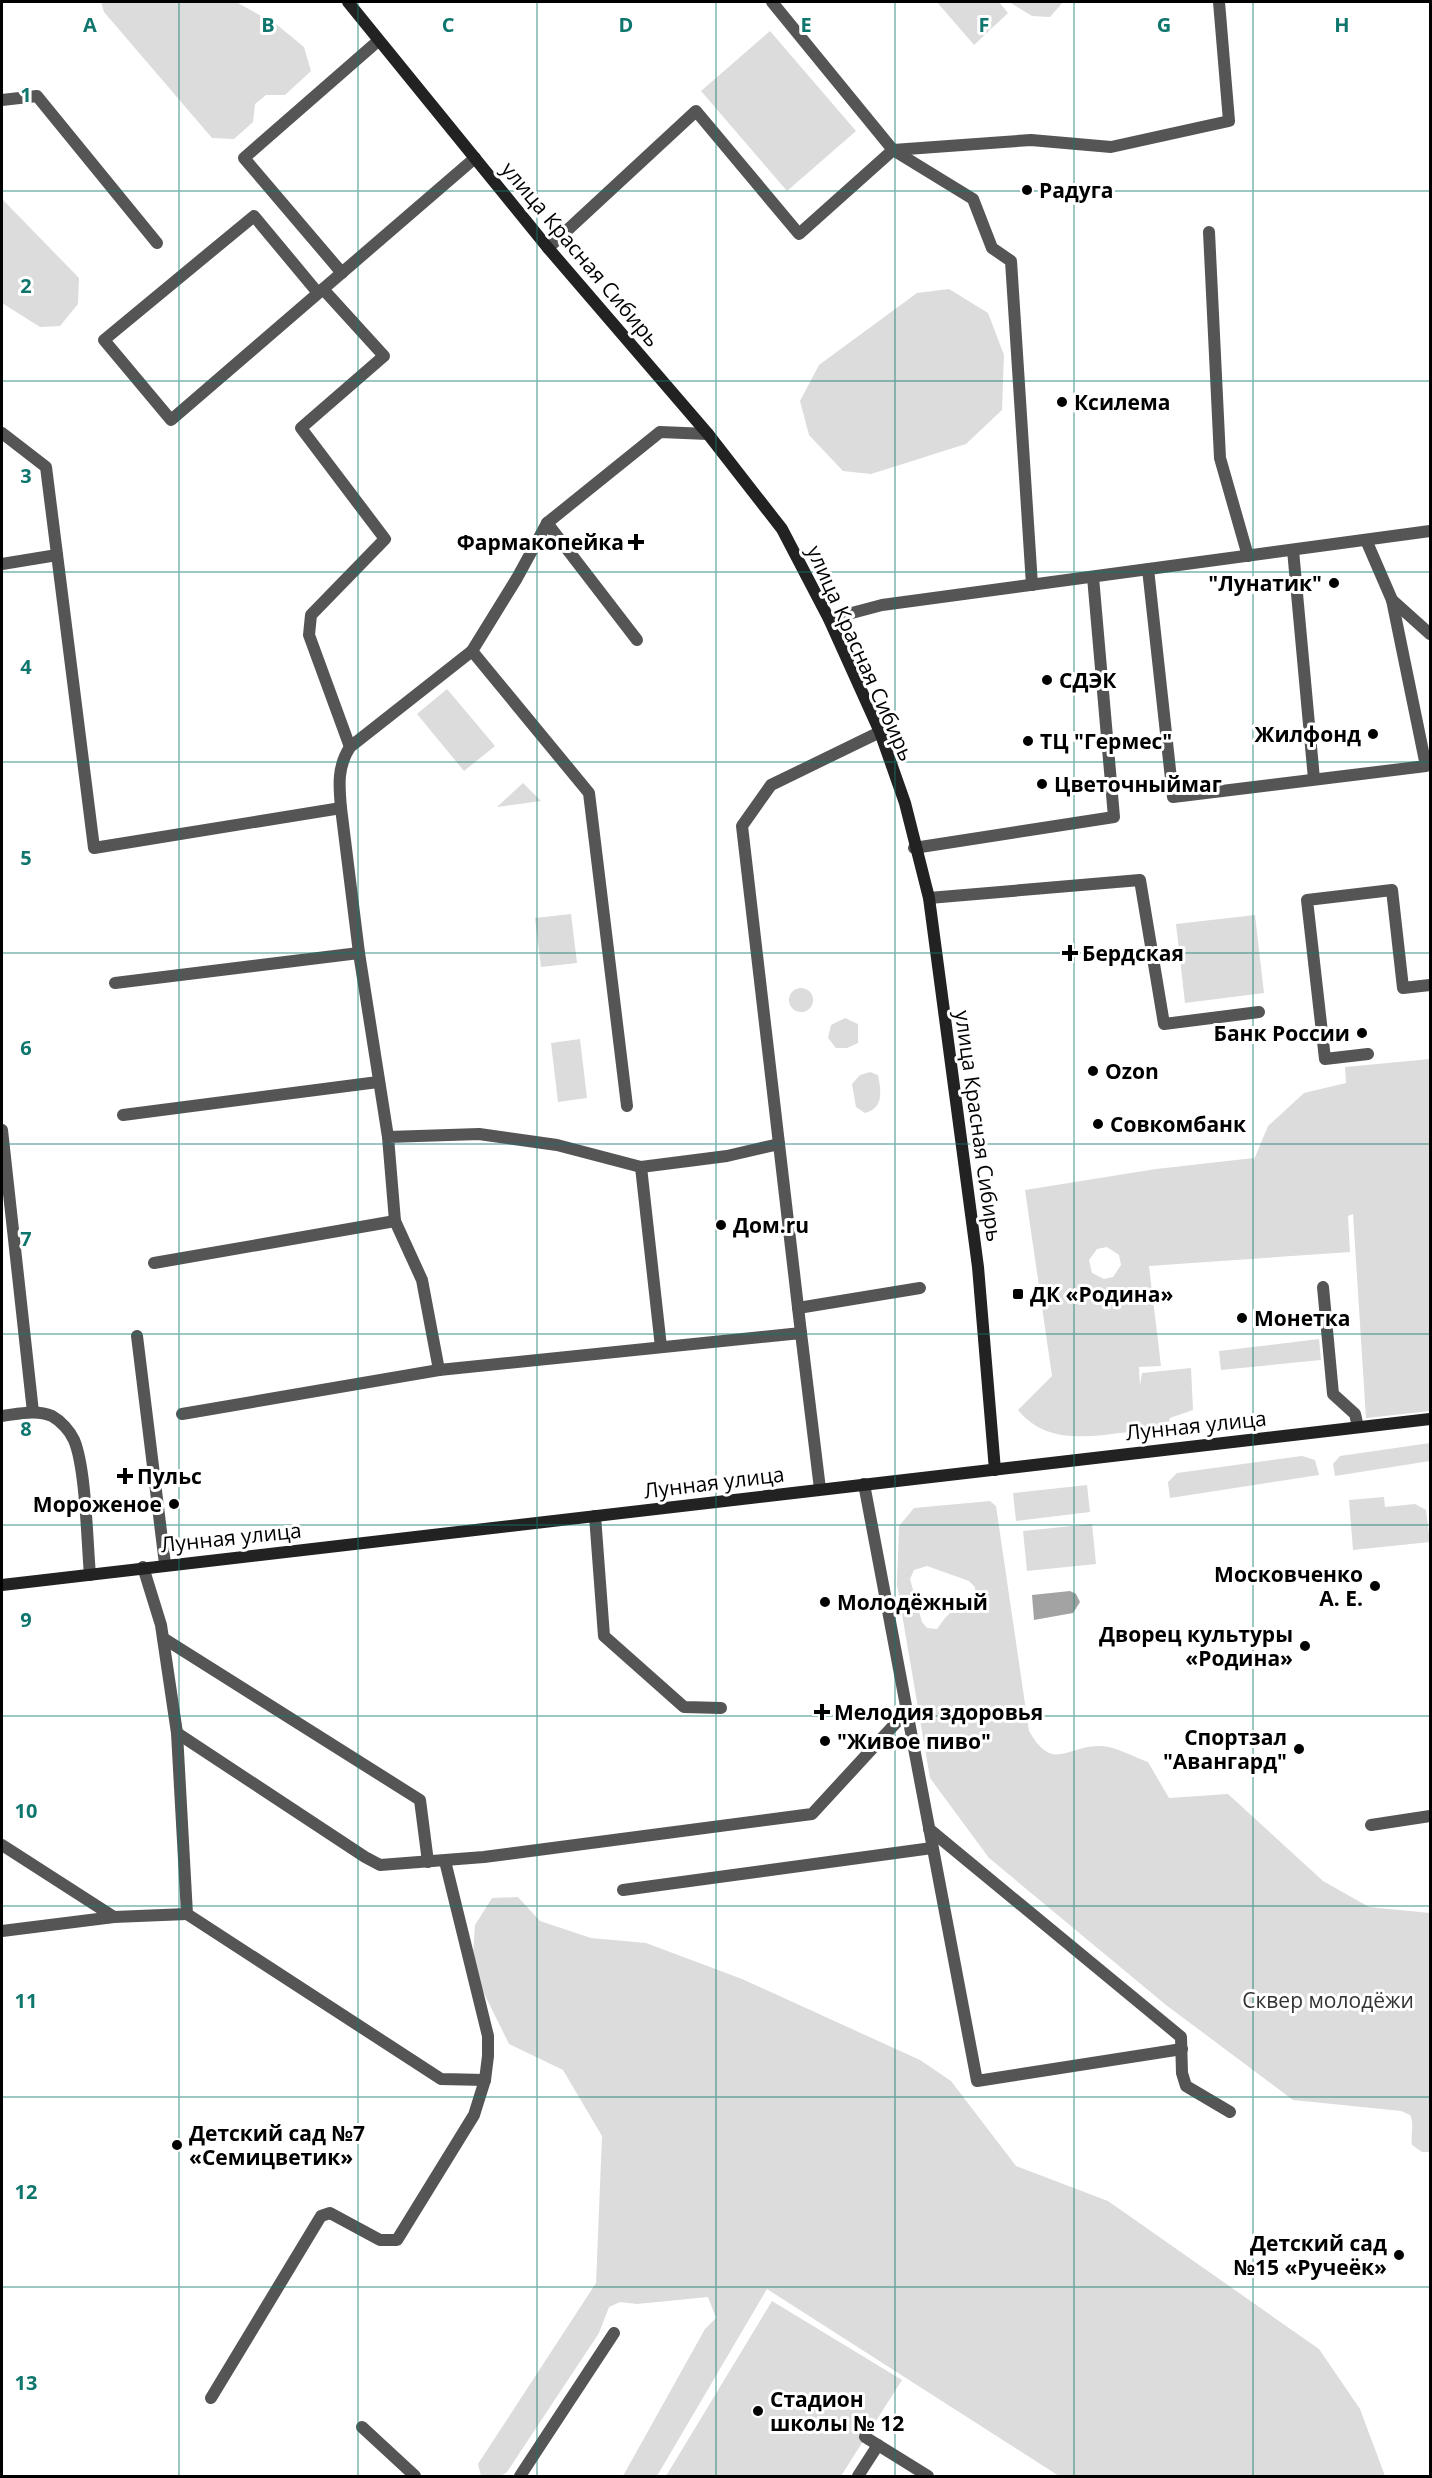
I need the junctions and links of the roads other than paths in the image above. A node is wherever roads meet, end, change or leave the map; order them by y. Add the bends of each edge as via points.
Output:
1 (348, 2) edge
2 (772, 2) edge
3 (1219, 2) edge
4 (378, 41) junction
5 (2, 100) edge
6 (893, 150) junction
7 (475, 158) junction
8 (1209, 232) dead end
9 (157, 243) dead end
10 (548, 248) junction
11 (342, 273) junction
12 (321, 291) junction
13 (2, 433) edge
14 (708, 434) junction
15 (547, 523) junction
16 (1430, 530) edge
17 (1366, 540) junction
18 (1293, 550) junction
19 (57, 555) junction
20 (1248, 556) junction
21 (2, 564) edge
22 (1148, 569) junction
23 (1093, 577) junction
24 (1032, 585) junction
25 (1392, 600) junction
26 (829, 619) junction
27 (1431, 634) edge
28 (637, 640) dead end
29 (472, 651) junction
30 (880, 732) junction
31 (350, 747) junction
32 (1314, 780) junction
33 (341, 808) junction
34 (914, 848) junction
35 (929, 898) junction
36 (359, 953) junction
37 (115, 983) dead end
38 (1431, 985) edge
39 (1259, 1012) dead end
40 (1368, 1054) dead end
41 (378, 1082) junction
42 (627, 1106) dead end
43 (123, 1115) dead end
44 (2, 1130) edge
45 (388, 1137) junction
46 (778, 1144) junction
47 (641, 1167) junction
48 (395, 1221) junction
49 (154, 1263) dead end
50 (1323, 1287) dead end
51 (920, 1288) dead end
52 (798, 1308) junction
53 (801, 1333) junction
54 (138, 1336) dead end
55 (661, 1347) junction
56 (439, 1370) junction
57 (33, 1412) junction
58 (182, 1414) dead end
59 (2, 1416) edge
60 (1431, 1419) edge
61 (1358, 1427) junction
62 (995, 1470) junction
63 (864, 1484) junction
64 (820, 1489) junction
65 (595, 1516) junction
66 (165, 1564) junction
67 (142, 1567) junction
68 (90, 1575) junction
69 (2, 1585) edge
70 (163, 1638) junction
71 (721, 1708) dead end
72 (906, 1712) junction
73 (177, 1733) junction
74 (1431, 1816) edge
75 (1371, 1826) dead end
76 (929, 1829) junction
77 (2, 1845) edge
78 (932, 1848) junction
79 (445, 1861) junction
80 (428, 1862) junction
81 (623, 1890) dead end
82 (187, 1914) junction
83 (114, 1917) junction
84 (2, 1931) edge
85 (1182, 2049) junction
86 (484, 2080) junction
87 (1230, 2112) dead end
88 (614, 2332) dead end
89 (211, 2398) dead end
90 (362, 2427) dead end
91 (865, 2437) dead end
92 (878, 2445) junction
93 (415, 2476) edge
94 (520, 2476) edge
95 (858, 2476) edge
96 (928, 2476) edge

1 - 4 street, улица Красная Сибирь
2 - 6 street
3 - 6 street via 1230,121 1111,147 1031,140
4 - 7 street, улица Красная Сибирь
4 - 11 street via 244,158
5 - 9 street via 37,96
6 - 10 street via 799,234 696,111
6 - 24 street via 974,199 992,248 1011,261
7 - 10 street, улица Красная Сибирь
7 - 11 street
8 - 20 street via 1220,458
10 - 14 street, улица Красная Сибирь
11 - 12 street
12 - 12 street via 254,216 104,340 171,420
12 - 31 street via 384,356 301,428 385,539 311,615 309,635
13 - 19 street via 46,466
14 - 15 street via 660,432
14 - 26 street, улица Красная Сибирь via 782,529
15 - 28 street
15 - 29 street
16 - 17 street
17 - 18 street
17 - 25 street
18 - 20 street
18 - 32 street
19 - 21 street
19 - 33 street via 94,848
20 - 22 street
22 - 23 street
22 - 32 street via 1173,797
23 - 24 street
23 - 34 street via 1114,818
24 - 26 street via 882,605
25 - 27 street
25 - 32 street via 1426,766
26 - 30 street, улица Красная Сибирь
29 - 31 street
29 - 42 street via 590,792
30 - 34 street, улица Красная Сибирь via 905,803
30 - 46 street via 771,785 742,826
31 - 33 street via 340,771
33 - 36 street
34 - 35 street, улица Красная Сибирь
35 - 39 street via 1140,880 1164,1024
35 - 62 street, улица Красная Сибирь via 978,1267
36 - 37 street
36 - 41 street
38 - 40 street via 1403,988 1392,890 1307,900 1325,1059
41 - 43 street
41 - 45 street
44 - 57 street
45 - 47 street via 479,1134 557,1145
45 - 48 street
46 - 47 street via 727,1156
46 - 52 street
47 - 55 street
48 - 49 street
48 - 56 street via 422,1280
50 - 61 street via 1333,1394 1355,1414
51 - 52 street
52 - 53 street
53 - 55 street
53 - 64 street
54 - 66 street
55 - 56 street
56 - 58 street
57 - 59 street
57 - 68 street via 52,1416 74,1441
60 - 61 street, Лунная улица
61 - 62 street, Лунная улица
62 - 63 street, Лунная улица
63 - 64 street, Лунная улица
63 - 72 street
64 - 65 street, Лунная улица
65 - 66 street, Лунная улица
65 - 71 street via 604,1636 684,1707
66 - 67 street, Лунная улица
67 - 68 street, Лунная улица
67 - 70 street
68 - 69 street, Лунная улица
70 - 73 street
70 - 80 street via 420,1800
72 - 76 street
72 - 79 street via 812,1814
73 - 80 street via 380,1865
73 - 82 street
74 - 75 street
76 - 78 street
76 - 85 street via 1181,2037
77 - 83 street
78 - 81 street
78 - 85 street via 977,2081
79 - 80 street
79 - 86 street via 489,2036
82 - 83 street
82 - 86 street via 441,2079
83 - 84 street
85 - 87 street via 1186,2086
86 - 89 street via 474,2115 397,2240 380,2240 330,2213 321,2216
88 - 94 street
90 - 93 street
91 - 92 street
92 - 95 street
92 - 96 street

